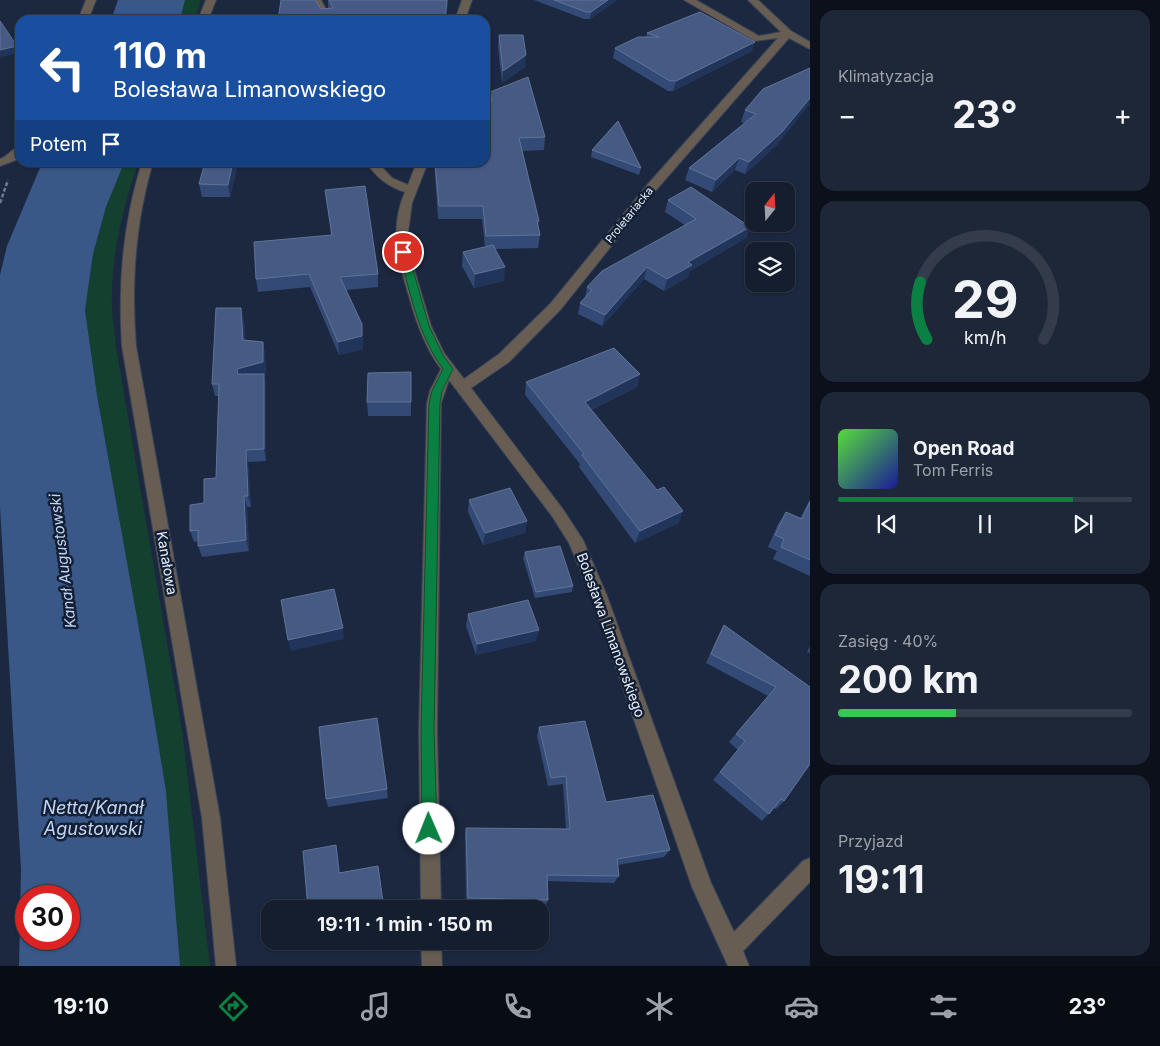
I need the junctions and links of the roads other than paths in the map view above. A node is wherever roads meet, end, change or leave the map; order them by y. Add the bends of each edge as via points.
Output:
1 (91, 0) edge
2 (210, 0) edge
3 (316, 0) edge
4 (467, 0) edge
5 (689, 0) edge
6 (753, 0) edge
7 (85, 15) edge
8 (205, 15) edge
9 (324, 15) edge
10 (462, 15) edge
11 (788, 33) junction
12 (810, 46) edge
13 (15, 155) edge
14 (0, 163) edge
15 (146, 167) edge
16 (375, 167) edge
17 (421, 167) edge
18 (411, 190) junction
19 (448, 369) junction
20 (463, 388) junction
21 (810, 868) edge
22 (431, 900) edge
23 (431, 950) edge
24 (735, 957) edge
25 (226, 966) edge
26 (432, 966) edge

1 - 7 street
2 - 8 street
3 - 9 street
4 - 10 street
5 - 11 street via 758,39
6 - 11 street
11 - 12 street
11 - 20 street, Proletariacka via 652,187 556,306 504,358
13 - 14 street
15 - 25 street, Kanałowa via 130,231 126,308 129,346 211,818
16 - 18 street via 393,184
17 - 18 street, Bolesława Limanowskiego
18 - 19 street, Bolesława Limanowskiego via 402,217 403,252 424,326
19 - 20 street, Bolesława Limanowskiego
19 - 22 street via 434,403 428,730
20 - 24 street, Bolesława Limanowskiego via 576,540 702,887
21 - 24 street
23 - 26 street

